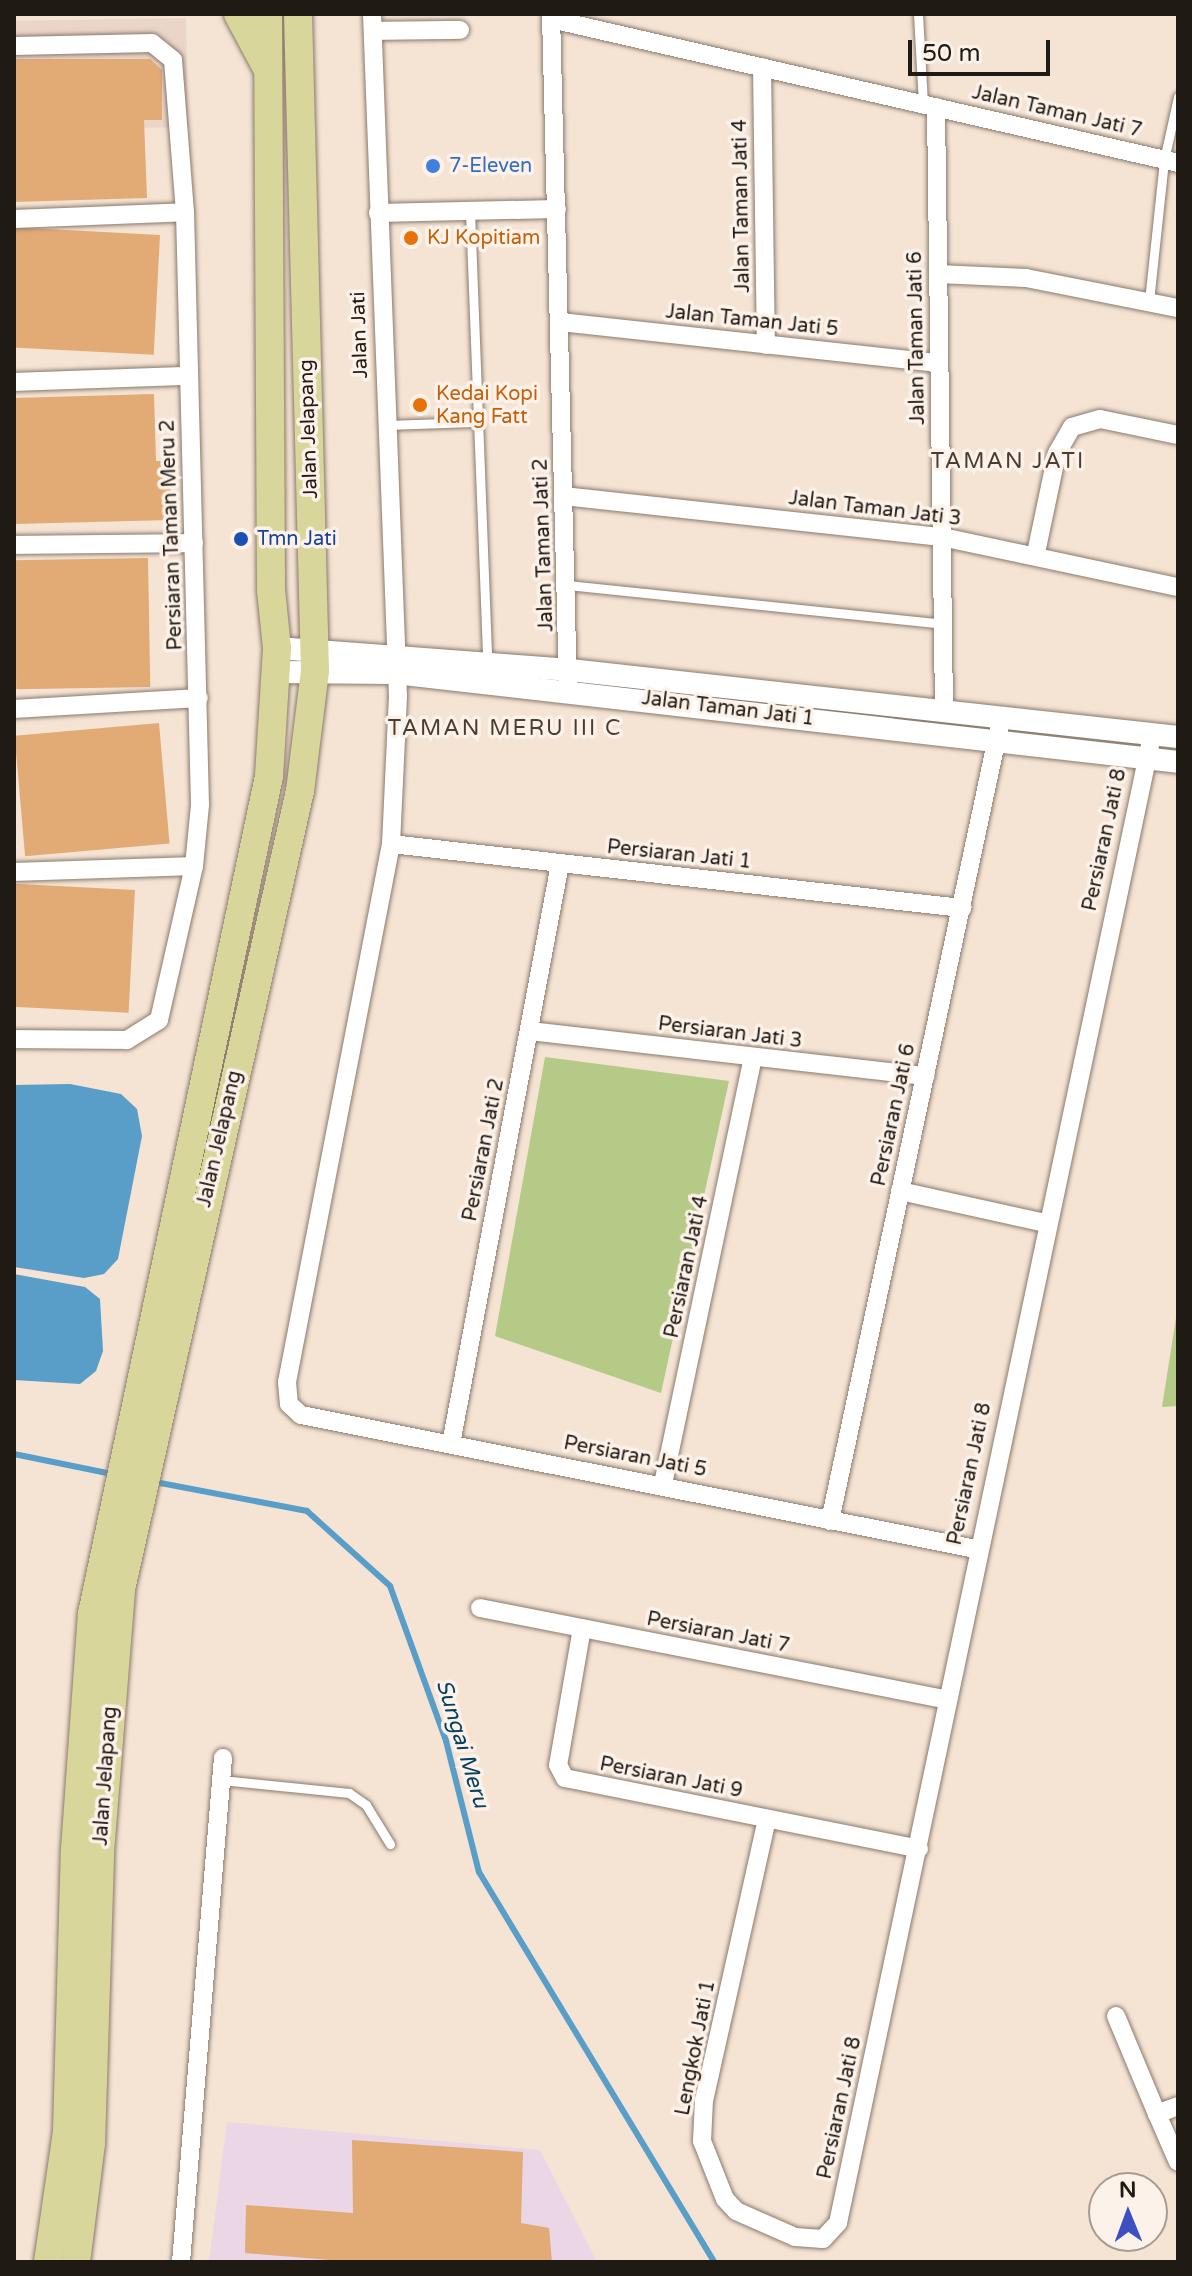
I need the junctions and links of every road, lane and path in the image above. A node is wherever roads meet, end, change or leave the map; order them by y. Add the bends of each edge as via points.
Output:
1 (238, 14) edge
2 (268, 14) edge
3 (298, 14) edge
4 (918, 14) edge
5 (551, 16) edge
6 (373, 22) edge
7 (460, 30) dead end
8 (14, 46) edge
9 (762, 67) junction
10 (267, 68) junction
11 (1178, 97) edge
12 (930, 106) junction
13 (1171, 161) edge
14 (557, 209) junction
15 (470, 211) junction
16 (185, 212) junction
17 (378, 213) junction
18 (14, 219) edge
19 (938, 274) junction
20 (1149, 301) junction
21 (1178, 308) edge
22 (560, 322) junction
23 (766, 345) junction
24 (939, 363) junction
25 (188, 376) junction
26 (14, 382) edge
27 (475, 422) junction
28 (385, 425) junction
29 (1178, 435) edge
30 (563, 496) junction
31 (942, 537) junction
32 (194, 543) junction
33 (14, 545) edge
34 (1036, 553) junction
35 (567, 585) junction
36 (1178, 587) edge
37 (943, 624) junction
38 (277, 660) junction
39 (315, 660) junction
40 (395, 663) junction
41 (487, 663) junction
42 (569, 680) junction
43 (199, 698) junction
44 (14, 709) edge
45 (944, 712) junction
46 (998, 729) junction
47 (1152, 735) junction
48 (1178, 737) edge
49 (1145, 758) junction
50 (1178, 762) edge
51 (391, 844) junction
52 (560, 864) junction
53 (194, 866) junction
54 (14, 872) edge
55 (962, 908) junction
56 (530, 1031) junction
57 (14, 1039) edge
58 (753, 1058) junction
59 (925, 1076) junction
60 (900, 1191) junction
61 (1046, 1223) junction
62 (289, 1404) joint
63 (451, 1444) junction
64 (663, 1484) junction
65 (830, 1521) junction
66 (117, 1542) junction
67 (976, 1549) junction
68 (480, 1608) dead end
69 (582, 1628) junction
70 (948, 1700) junction
71 (223, 1758) dead end
72 (221, 1780) junction
73 (767, 1819) junction
74 (390, 1844) dead end
75 (919, 1849) junction
76 (1116, 2016) dead end
77 (1178, 2106) edge
78 (1157, 2114) junction
79 (1178, 2162) edge
80 (838, 2223) joint
81 (48, 2262) edge
82 (76, 2262) edge
83 (181, 2262) edge

1 - 10 main road
2 - 10 main road, Jalan Jelapang
3 - 39 main road, Jalan Jelapang
4 - 12 lane
5 - 9 street, Jalan Taman Jati 7
5 - 14 street, Jalan Taman Jati 2
6 - 7 street
6 - 17 street, Jalan Jati
8 - 16 street, Persiaran Taman Meru 2 via 152,43 166,49 173,60
9 - 12 street, Jalan Taman Jati 7
9 - 23 street, Jalan Taman Jati 4
10 - 38 main road, Jalan Jelapang
11 - 13 lane
12 - 13 street, Jalan Taman Jati 7
12 - 19 street, Jalan Taman Jati 6
13 - 20 lane
14 - 15 street
14 - 22 street, Jalan Taman Jati 2
15 - 17 street
15 - 27 lane
16 - 18 street
16 - 25 street, Persiaran Taman Meru 2
17 - 28 street, Jalan Jati
19 - 20 street via 1026,278
19 - 24 street, Jalan Taman Jati 6
20 - 21 street
22 - 23 street, Jalan Taman Jati 5
22 - 30 street, Jalan Taman Jati 2
23 - 24 street, Jalan Taman Jati 5
24 - 31 street, Jalan Taman Jati 6
25 - 26 street
25 - 32 street, Persiaran Taman Meru 2
27 - 28 lane
27 - 41 lane
28 - 40 street, Jalan Jati
29 - 34 street via 1100,419 1072,427 1057,453
30 - 31 street, Jalan Taman Jati 3
30 - 35 street, Jalan Taman Jati 2
31 - 34 street, Jalan Taman Jati 3
31 - 37 street, Jalan Taman Jati 6
32 - 33 street
32 - 43 street, Persiaran Taman Meru 2
34 - 36 street, Jalan Taman Jati 3
35 - 37 lane
35 - 42 street, Jalan Taman Jati 2
37 - 45 street, Jalan Taman Jati 6
38 - 39 street, Jalan Taman Jati 1
38 - 66 main road, Jalan Jelapang via 269,776 133,1402
39 - 40 street, Jalan Taman Jati 1
39 - 66 main road, Jalan Jelapang via 300,791 164,1398
40 - 41 street, Jalan Taman Jati 1
40 - 42 street, Jalan Taman Jati 1
40 - 51 street, Jalan Jati
41 - 42 street, Jalan Taman Jati 1
42 - 45 street, Jalan Taman Jati 1
42 - 46 street, Jalan Taman Jati 1
43 - 44 street
43 - 53 street, Persiaran Taman Meru 2
45 - 46 street, Jalan Taman Jati 1
46 - 47 street, Jalan Taman Jati 1
46 - 49 street, Jalan Taman Jati 1
46 - 55 street, Persiaran Jati 6
47 - 48 street, Jalan Taman Jati 1
47 - 49 street, Persiaran Jati 8
49 - 50 street, Jalan Taman Jati 1
49 - 61 street, Persiaran Jati 8
51 - 52 street, Persiaran Jati 1
51 - 62 street, Jalan Jati via 287,1382
52 - 55 street, Persiaran Jati 1
52 - 56 street, Persiaran Jati 2
53 - 54 street
53 - 57 street, Persiaran Taman Meru 2 via 159,1020 127,1040
55 - 59 street, Persiaran Jati 6
56 - 58 street, Persiaran Jati 3
56 - 63 street, Persiaran Jati 2
58 - 59 street, Persiaran Jati 3
58 - 64 street, Persiaran Jati 4
59 - 60 street, Persiaran Jati 6
60 - 61 street
60 - 65 street, Persiaran Jati 6
61 - 67 street, Persiaran Jati 8
62 - 63 street, Persiaran Jati 5 via 301,1415
63 - 64 street, Persiaran Jati 5
64 - 65 street, Persiaran Jati 5
65 - 67 street, Persiaran Jati 5
66 - 81 main road, Jalan Jelapang via 92,1614 75,1850 67,2131
66 - 82 main road, Jalan Jelapang via 91,2144
67 - 70 street, Persiaran Jati 8
68 - 69 street, Persiaran Jati 7
69 - 70 street, Persiaran Jati 7
69 - 73 street, Persiaran Jati 9 via 560,1775
70 - 75 street, Persiaran Jati 8
71 - 72 street
72 - 74 lane via 349,1793 366,1805
72 - 83 street
73 - 75 street, Persiaran Jati 9
73 - 80 street, Lengkok Jati 1 via 704,2100 702,2141 725,2199 752,2221 812,2240 830,2237
75 - 80 street, Persiaran Jati 8
76 - 78 street
77 - 78 street
78 - 79 street

